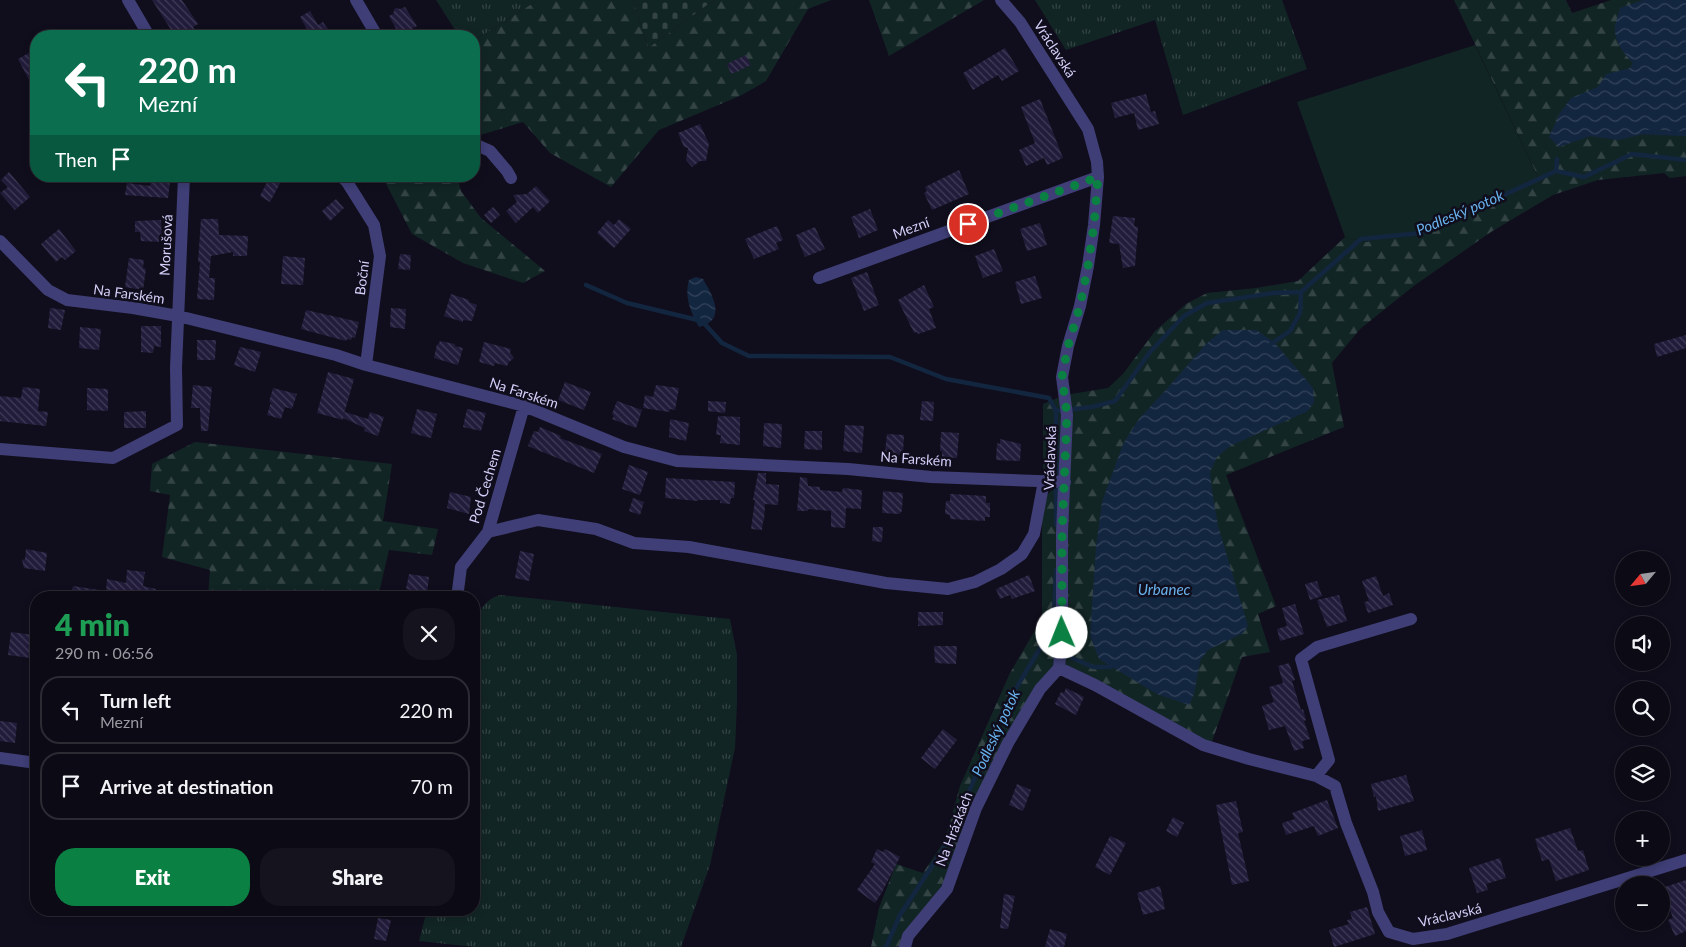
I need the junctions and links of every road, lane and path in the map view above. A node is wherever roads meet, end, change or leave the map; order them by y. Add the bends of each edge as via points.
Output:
1 (128, 0) edge
2 (356, 0) edge
3 (1001, 0) edge
4 (146, 30) edge
5 (374, 30) edge
6 (480, 147) edge
7 (1098, 177) junction
8 (511, 178) dead end
9 (184, 182) edge
10 (347, 182) edge
11 (0, 241) edge
12 (819, 278) dead end
13 (178, 316) junction
14 (366, 365) junction
15 (524, 406) junction
16 (0, 449) edge
17 (1055, 482) junction
18 (488, 532) junction
19 (458, 591) edge
20 (1411, 620) dead end
21 (1059, 668) junction
22 (0, 758) edge
23 (30, 762) edge
24 (1316, 776) junction
25 (1686, 860) edge
26 (905, 947) edge

1 - 4 street
2 - 5 street
3 - 7 street, Vráclavská via 1020,22 1088,129
6 - 8 street via 490,151
7 - 12 street, Mezní
7 - 17 street, Vráclavská via 1088,266 1062,377 1067,410
9 - 13 street, Morušová
10 - 14 street, Boční via 374,225 380,256
11 - 13 street, Na Farském via 48,290 67,300
13 - 14 street, Na Farském
13 - 16 street, Morušová via 177,425 113,458
14 - 15 street, Na Farském
15 - 17 street, Na Farském via 624,447 678,461
15 - 18 street, Pod Čechem
17 - 18 street via 1034,534 1022,554 1001,570 975,582 948,589 886,583 689,547 634,543 596,529 538,520
17 - 21 street, Vráclavská via 1062,533
18 - 19 street, Pod Čechem via 461,567
20 - 24 street via 1317,648 1302,659 1329,760
21 - 24 street, Vráclavská via 1203,745
21 - 26 street, Na Hrázkách via 1040,689 1008,743 976,808 947,889 908,936
22 - 23 street
24 - 25 street, Vráclavská via 1335,786 1378,912 1389,932 1413,939 1447,934

